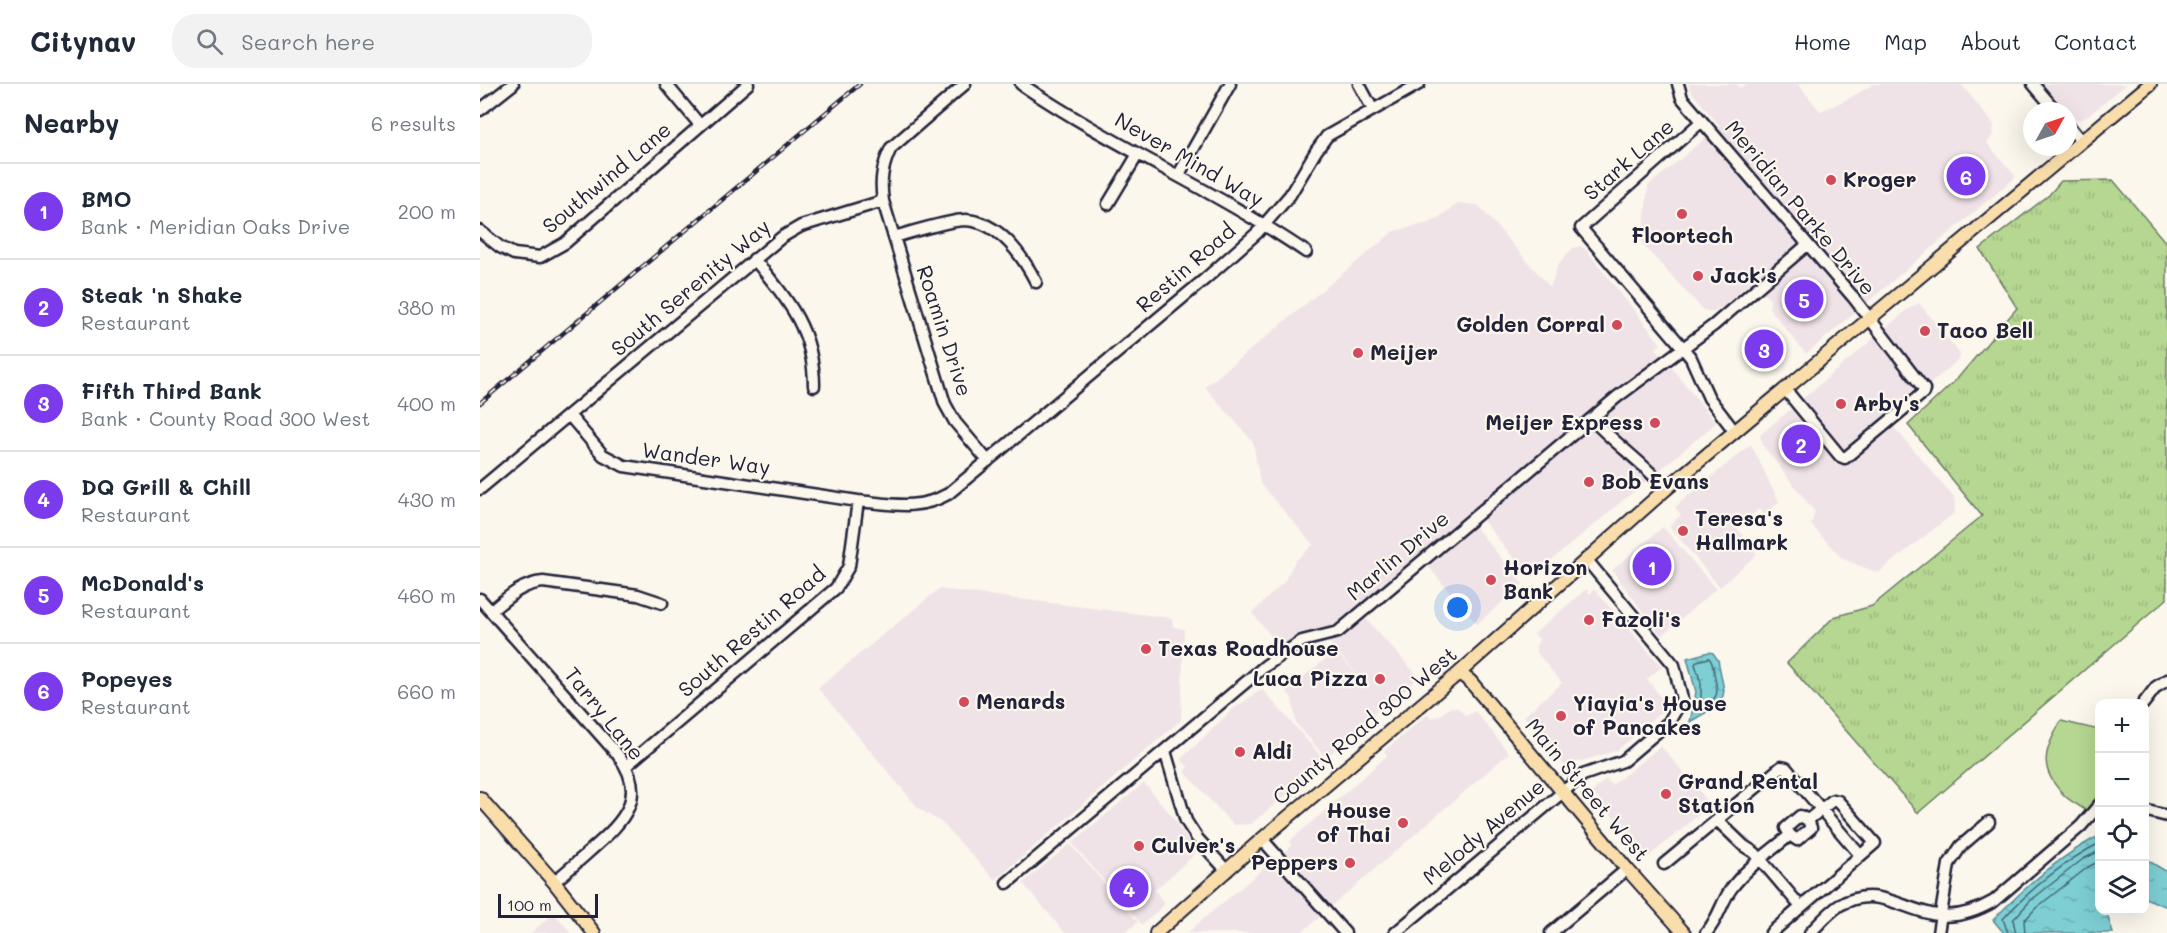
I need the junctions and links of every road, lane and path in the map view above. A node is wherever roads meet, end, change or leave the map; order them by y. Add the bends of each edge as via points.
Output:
1 (513, 84) edge
2 (666, 84) edge
3 (748, 84) edge
4 (965, 84) edge
5 (1021, 84) edge
6 (1230, 84) edge
7 (1359, 84) edge
8 (1419, 84) edge
9 (1678, 84) edge
10 (2033, 84) edge
11 (2150, 84) edge
12 (2048, 102) edge
13 (480, 110) edge
14 (1373, 110) junction
15 (1702, 122) junction
16 (700, 125) junction
17 (2077, 136) edge
18 (2081, 141) junction
19 (1138, 154) junction
20 (1178, 176) junction
21 (883, 201) junction
22 (1108, 204) dead end
23 (1264, 225) junction
24 (480, 231) edge
25 (894, 237) junction
26 (1807, 245) junction
27 (1306, 252) dead end
28 (754, 260) junction
29 (1036, 282) dead end
30 (1869, 319) junction
31 (1683, 348) junction
32 (814, 386) dead end
33 (1785, 389) junction
34 (568, 416) junction
35 (1592, 419) junction
36 (1735, 432) junction
37 (988, 461) junction
38 (480, 489) edge
39 (1666, 489) junction
40 (858, 501) junction
41 (1586, 559) junction
42 (480, 599) edge
43 (662, 603) dead end
44 (491, 611) junction
45 (1459, 673) junction
46 (2167, 680) edge
47 (2147, 699) edge
48 (1165, 751) junction
49 (626, 766) junction
50 (1562, 791) junction
51 (480, 798) edge
52 (2097, 807) edge
53 (1821, 810) junction
54 (2149, 811) edge
55 (2167, 816) edge
56 (1718, 821) junction
57 (1989, 822) dead end
58 (1262, 839) junction
59 (1860, 855) junction
60 (1760, 860) junction
61 (1664, 864) dead end
62 (1627, 869) junction
63 (1227, 871) junction
64 (554, 882) junction
65 (1006, 883) dead end
66 (1801, 908) junction
67 (1940, 915) junction
68 (594, 933) edge
69 (1156, 933) edge
70 (1345, 933) edge
71 (1395, 933) edge
72 (1551, 933) edge
73 (1684, 933) edge
74 (1706, 933) edge
75 (1771, 933) edge
76 (1810, 933) edge
77 (1938, 933) edge

1 - 13 street
2 - 16 street
3 - 16 street, Southwind Lane
4 - 21 street via 891,148 881,177
5 - 19 street, Never Mind Way
6 - 20 street
7 - 14 street
8 - 14 street, Restin Road
9 - 15 street, Meridian Parke Drive via 1682,98
10 - 12 street
11 - 18 main road, County Road 300 West
14 - 23 street, Restin Road via 1327,136 1290,195
15 - 26 street, Meridian Parke Drive
15 - 31 street, Stark Lane via 1581,228
16 - 24 street, Southwind Lane via 564,243 540,257 514,254
17 - 18 street
18 - 30 main road, County Road 300 West
19 - 20 street, Never Mind Way
19 - 22 street
20 - 23 street, Never Mind Way
21 - 25 street, Roamin Drive
21 - 28 street, South Serenity Way via 794,230
23 - 27 street, Never Mind Way
23 - 37 street, Restin Road
25 - 29 street via 962,220 984,224 1020,255
25 - 37 street, Roamin Drive via 945,404
26 - 30 street, Meridian Parke Drive
26 - 31 street, Marlin Drive
28 - 32 street via 788,300 800,321 809,341
28 - 34 street, South Serenity Way
30 - 33 main road, County Road 300 West
30 - 33 street, Meridian Parke Drive via 1924,389 1849,456 1840,456
31 - 35 street, Marlin Drive
31 - 36 street via 1709,398
33 - 36 main road, County Road 300 West
34 - 38 street, South Serenity Way
34 - 40 street, Wander Way via 603,455 624,466
35 - 39 street
35 - 48 street, Marlin Drive via 1338,632 1302,641 1265,666
36 - 39 main road, County Road 300 West
37 - 40 street, Restin Road via 948,494 929,504
39 - 41 main road, County Road 300 West
40 - 49 street, South Restin Road via 849,566 836,588
41 - 45 main road, County Road 300 West
41 - 50 street, Melody Avenue via 1674,665 1682,699 1669,722 1623,761 1583,775
42 - 44 street, Tarry Lane
43 - 44 street via 638,595 543,582 517,590
44 - 49 street, Tarry Lane
45 - 50 main road, Main Street West via 1470,681
45 - 58 main road, County Road 300 West
46 - 47 street
48 - 63 street via 1186,821
48 - 65 street, Marlin Drive
49 - 64 street, Tarry Lane via 632,797 624,818
50 - 62 main road, Main Street West
50 - 71 street, Melody Avenue
51 - 64 main road
52 - 67 street via 1994,901 1970,913
53 - 56 street via 1786,768 1781,768
53 - 59 street
53 - 59 street via 1833,800 1838,801 1875,843
53 - 60 street via 1808,820 1800,816 1786,828 1790,835
54 - 55 street
56 - 60 street
56 - 61 street
57 - 67 street via 1961,846 1948,864
58 - 63 main road, County Road 300 West
58 - 70 street
59 - 66 street
60 - 66 street
60 - 74 street via 1730,890
62 - 72 street
62 - 73 main road, Main Street West
63 - 69 main road, County Road 300 West
64 - 68 main road
66 - 75 street
67 - 76 street via 1868,896 1839,905
67 - 77 street

